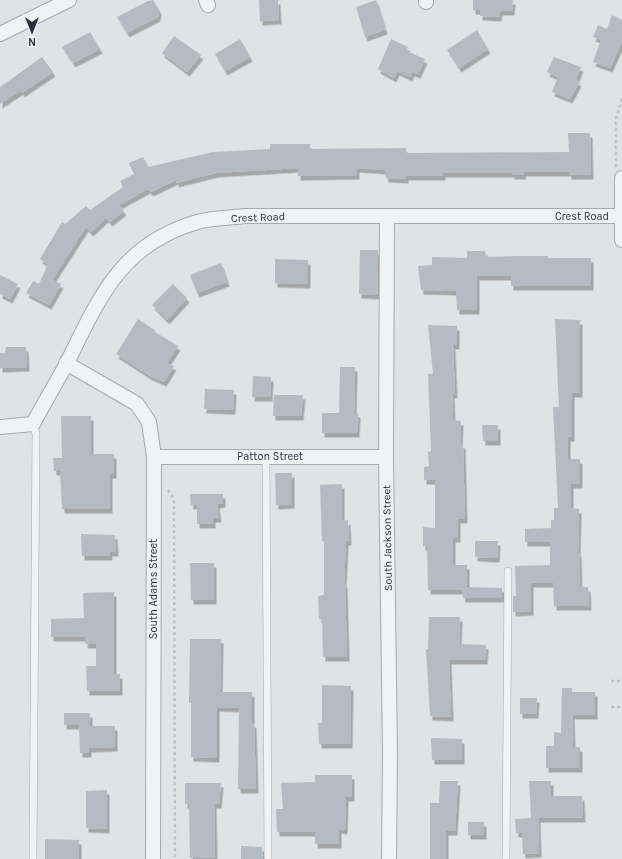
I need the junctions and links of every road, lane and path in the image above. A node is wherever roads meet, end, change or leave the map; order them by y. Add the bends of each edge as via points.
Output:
1 (69, 0) edge
2 (0, 34) edge
3 (622, 98) edge
4 (619, 176) edge
5 (622, 216) edge
6 (387, 217) junction
7 (622, 240) edge
8 (66, 363) junction
9 (33, 424) junction
10 (0, 427) edge
11 (266, 456) junction
12 (154, 457) junction
13 (386, 457) junction
14 (167, 488) dead end
15 (508, 571) dead end
16 (612, 681) dead end
17 (622, 681) edge
18 (611, 707) dead end
19 (622, 707) edge
20 (33, 859) edge
21 (153, 859) edge
22 (174, 859) edge
23 (268, 859) edge
24 (389, 859) edge
25 (506, 859) edge

1 - 2 street
3 - 4 path via 616,119
4 - 5 street
5 - 6 street, Crest Road
5 - 7 street
6 - 8 street, Crest Road via 244,216 202,221 171,232 144,248 122,267 104,290
6 - 13 street, South Jackson Street
8 - 9 street, Crest Road
8 - 12 street, South Adams Street via 137,404 149,422
9 - 10 street
9 - 20 lane via 36,434
11 - 12 street, Patton Street
11 - 13 street, Patton Street
11 - 23 lane
12 - 21 street, South Adams Street
13 - 24 street, South Jackson Street
14 - 22 path via 174,499
15 - 25 lane
16 - 17 path
18 - 19 path

